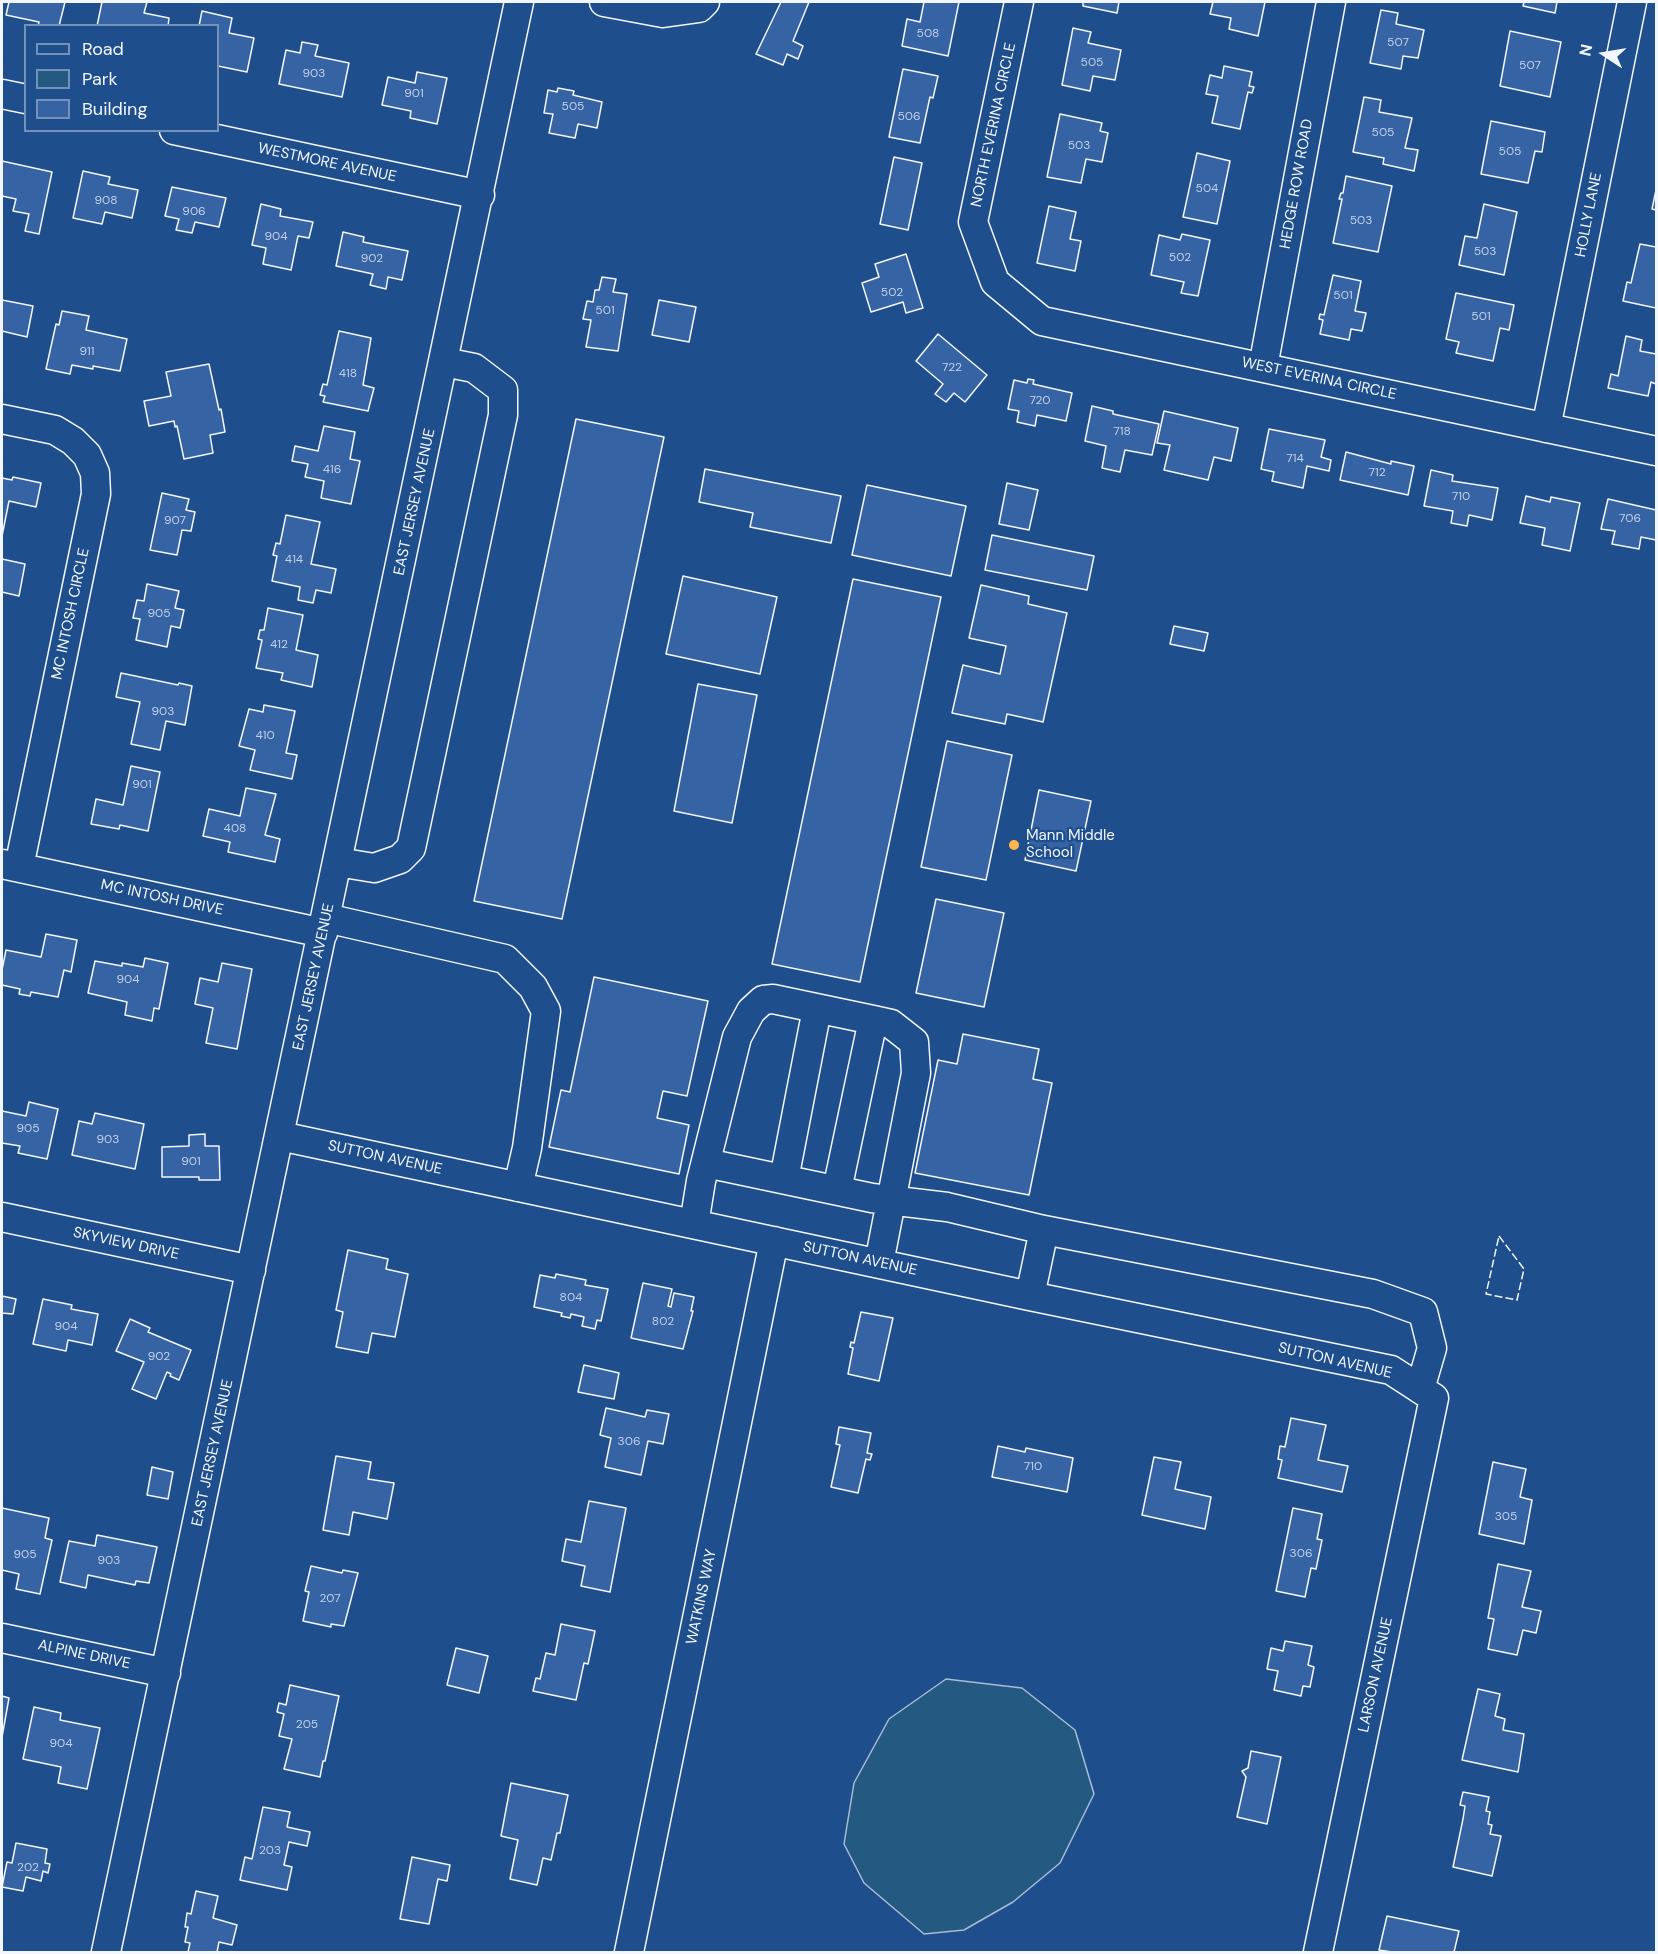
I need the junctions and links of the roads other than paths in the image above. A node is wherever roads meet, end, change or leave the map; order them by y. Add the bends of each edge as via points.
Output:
1 (519, 2) edge
2 (604, 2) edge
3 (705, 2) edge
4 (1019, 2) edge
5 (1331, 2) edge
6 (1632, 2) edge
7 (2, 94) edge
8 (24, 99) edge
9 (183, 132) edge
10 (480, 195) junction
11 (995, 282) joint
12 (444, 362) junction
13 (1263, 367) junction
14 (2, 419) edge
15 (1546, 428) junction
16 (1656, 452) edge
17 (338, 862) junction
18 (10, 866) edge
19 (325, 926) junction
20 (817, 1009) junction
21 (873, 1020) junction
22 (280, 1136) junction
23 (706, 1163) junction
24 (784, 1179) junction
25 (518, 1186) junction
26 (837, 1190) junction
27 (893, 1199) junction
28 (2, 1217) edge
29 (694, 1224) junction
30 (1044, 1230) junction
31 (774, 1241) junction
32 (879, 1263) junction
33 (251, 1270) junction
34 (1030, 1296) junction
35 (1427, 1394) junction
36 (2, 1638) edge
37 (166, 1673) junction
38 (106, 1953) edge
39 (629, 1953) edge
40 (1318, 1953) edge

1 - 10 street, EAST JERSEY AVENUE
2 - 3 street via 663,13 699,8
4 - 11 street, NORTH EVERINA CIRCLE via 973,222
5 - 13 street, HEDGE ROW ROAD
6 - 15 street, HOLLY LANE
7 - 8 street
9 - 10 street, WESTMORE AVENUE
10 - 12 street, EAST JERSEY AVENUE
11 - 13 street, WEST EVERINA CIRCLE via 1042,321
12 - 17 street, EAST JERSEY AVENUE
12 - 17 street via 474,368 503,390 503,415 486,497 411,848 400,859 374,868
13 - 15 street, WEST EVERINA CIRCLE
14 - 18 street, MC INTOSH CIRCLE via 55,430 73,441 87,455 95,473 96,494
15 - 16 street, WEST EVERINA CIRCLE
17 - 19 street, EAST JERSEY AVENUE
18 - 19 street, MC INTOSH DRIVE
19 - 22 street, EAST JERSEY AVENUE
19 - 25 street, MC INTOSH DRIVE via 505,959 533,987 546,1011
20 - 21 street
20 - 23 street via 773,999 763,1000 751,1011 737,1038
20 - 24 street
21 - 26 street
21 - 27 street via 891,1023 914,1042 916,1073
22 - 25 street, SUTTON AVENUE
22 - 33 street, EAST JERSEY AVENUE
23 - 24 street
23 - 29 street
24 - 26 street
25 - 29 street, SUTTON AVENUE
26 - 27 street
27 - 30 street via 947,1207
27 - 32 street
28 - 33 street, SKYVIEW DRIVE
29 - 31 street, SUTTON AVENUE
30 - 34 street
30 - 35 street, LARSON AVENUE via 1374,1294 1423,1312 1432,1348
31 - 32 street, SUTTON AVENUE
31 - 39 street, WATKINS WAY
32 - 34 street, SUTTON AVENUE
33 - 37 street, EAST JERSEY AVENUE
34 - 35 street, SUTTON AVENUE via 1391,1370
35 - 40 street, LARSON AVENUE
36 - 37 street, ALPINE DRIVE
37 - 38 street, EAST JERSEY AVENUE

